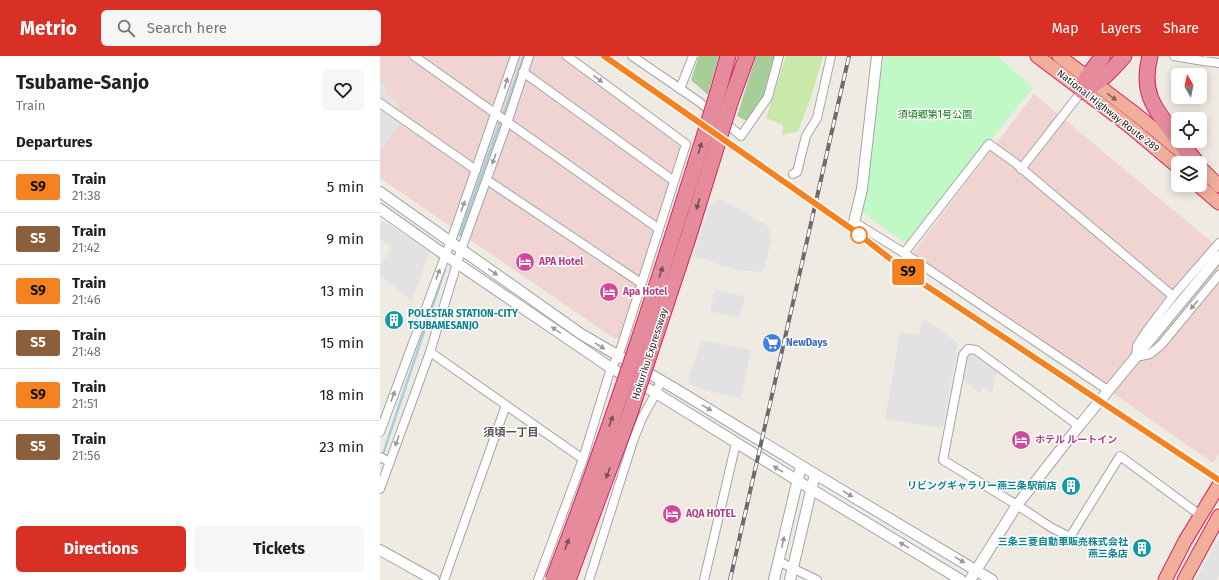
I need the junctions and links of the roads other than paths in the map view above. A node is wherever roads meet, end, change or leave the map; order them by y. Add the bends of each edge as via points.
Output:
1 (414, 56) edge
2 (515, 56) edge
3 (529, 56) edge
4 (567, 56) edge
5 (632, 56) edge
6 (693, 56) edge
7 (728, 56) edge
8 (743, 56) edge
9 (747, 56) edge
10 (779, 56) edge
11 (831, 56) edge
12 (877, 56) edge
13 (1037, 56) edge
14 (1059, 56) edge
15 (1103, 56) edge
16 (1124, 56) edge
17 (1150, 56) edge
18 (1174, 56) edge
19 (1203, 59) edge
20 (1219, 63) edge
21 (523, 72) junction
22 (1088, 84) junction
23 (680, 89) junction
24 (731, 100) junction
25 (380, 102) edge
26 (502, 119) junction
27 (1171, 130) edge
28 (1185, 148) edge
29 (1187, 156) edge
30 (1191, 156) edge
31 (1171, 161) edge
32 (1021, 169) junction
33 (476, 170) junction
34 (793, 174) dead end
35 (1207, 174) edge
36 (487, 180) junction
37 (674, 181) junction
38 (1219, 186) edge
39 (380, 192) edge
40 (1206, 192) edge
41 (1219, 203) edge
42 (380, 209) edge
43 (854, 222) joint
44 (659, 229) junction
45 (450, 242) junction
46 (1219, 243) edge
47 (461, 250) junction
48 (904, 253) junction
49 (445, 255) junction
50 (1219, 256) edge
51 (457, 263) junction
52 (1219, 275) edge
53 (641, 283) junction
54 (1173, 296) junction
55 (430, 352) junction
56 (618, 356) junction
57 (1136, 358) junction
58 (611, 368) junction
59 (661, 380) junction
60 (1109, 391) junction
61 (656, 394) junction
62 (506, 405) junction
63 (1079, 426) junction
64 (380, 432) edge
65 (736, 442) junction
66 (582, 459) junction
67 (385, 460) edge
68 (801, 466) junction
69 (815, 474) junction
70 (797, 481) junction
71 (1219, 485) edge
72 (380, 489) edge
73 (811, 489) junction
74 (1016, 505) junction
75 (1200, 515) junction
76 (1219, 516) edge
77 (380, 550) edge
78 (778, 561) junction
79 (793, 567) junction
80 (975, 569) junction
81 (434, 580) edge
82 (444, 580) edge
83 (538, 580) edge
84 (553, 580) edge
85 (568, 580) edge
86 (588, 580) edge
87 (704, 580) edge
88 (774, 580) edge
89 (790, 580) edge
90 (817, 580) edge
91 (962, 580) edge
92 (970, 580) edge
93 (992, 580) edge
94 (1165, 580) edge
95 (1184, 580) edge

1 - 26 street
26 -> 2 street
3 - 21 street
4 -> 37 street via 686,144
5 - 23 street
6 - 23 street
84 -> 7 highway, Hokuriku Expressway, bridge via 646,321
8 - 24 highway, Hokuriku Expressway
9 - 24 highway
10 - 23 street via 768,97 741,136
11 - 34 street via 817,118 806,136 797,172
12 - 43 street via 862,189
13 - 22 highway, National Highway Route 289
14 - 22 highway, National Highway Route 289
15 - 22 highway
16 - 22 highway via 1112,70
17 - 27 highway via 1146,83 1151,102
18 - 19 street
19 - 20 street
21 - 26 street
21 - 37 street
22 -> 29 highway, National Highway Route 289 via 1137,115
22 - 31 highway, National Highway Route 289 via 1128,125
22 - 32 street
24 -> 85 highway, Hokuriku Expressway, bridge via 635,398
25 - 33 street
26 - 33 street
26 -> 36 street
26 - 44 street
28 - 30 highway
32 - 48 street via 989,144
32 - 54 street
45 -> 33 street
35 - 38 highway, National Highway Route 289
36 - 47 street
36 - 53 street
37 - 44 street
39 - 45 street
40 - 41 highway
42 - 49 street
43 - 48 street
44 - 53 street
45 - 47 street
45 - 49 street
46 - 54 street
47 - 51 street
47 -> 56 street via 549,312
48 - 60 street
49 - 51 street
64 -> 49 street
50 - 57 street
51 - 55 street
58 -> 51 street
52 -> 57 street via 1161,345 1150,354
53 - 56 street
54 - 57 street via 1137,346
55 - 62 street
55 -> 67 street
56 - 58 street
56 - 59 street
57 - 60 street
58 - 61 street
58 - 66 street
59 - 61 street
59 -> 68 street
60 - 63 street
61 - 65 street
61 - 86 street via 642,418 633,441
62 - 66 street
62 - 82 street
63 - 74 street
63 - 74 street via 976,350 968,349 963,355 943,460
70 -> 65 street
65 - 87 street
66 - 83 street
67 - 72 street
68 - 69 street
68 - 70 street
69 - 73 street
69 -> 80 street
70 - 73 street
78 -> 70 street
71 - 75 highway
73 - 79 street
91 -> 73 street
74 - 75 street via 1070,537 1120,456
74 - 80 street
75 - 94 highway
76 - 95 highway
77 - 81 street
78 - 79 street
78 - 88 street
79 - 89 street
79 - 90 street
80 - 92 street
80 - 93 street

